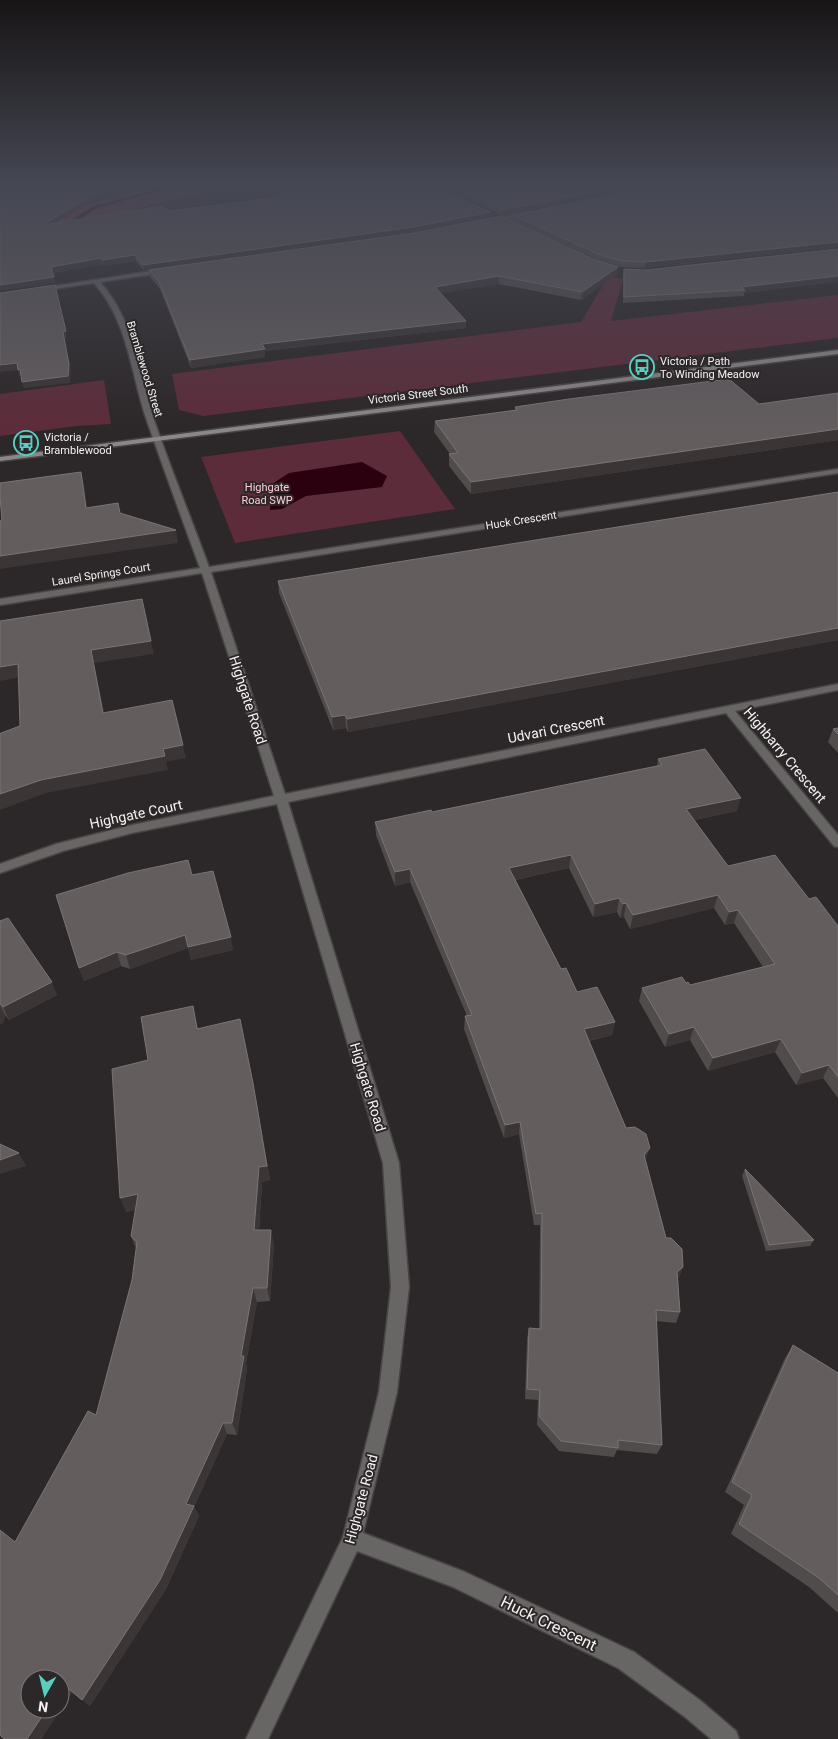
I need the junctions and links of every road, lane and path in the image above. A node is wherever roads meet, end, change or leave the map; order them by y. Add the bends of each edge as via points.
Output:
1 (172, 270) edge
2 (96, 281) junction
3 (27, 291) edge
4 (838, 352) edge
5 (157, 438) junction
6 (0, 459) edge
7 (838, 471) edge
8 (205, 569) junction
9 (0, 602) edge
10 (838, 687) edge
11 (728, 709) junction
12 (281, 799) junction
13 (838, 843) edge
14 (0, 869) edge
15 (352, 1539) junction
16 (257, 1739) edge
17 (728, 1739) edge

1 - 2 street
2 - 3 street
2 - 5 street, Bramblewood Street via 105,291 125,330
4 - 5 main road, Victoria Street South
5 - 6 main road, Victoria Street South
5 - 8 street, Highgate Road
7 - 8 street, Huck Crescent
8 - 9 street, Laurel Springs Court
8 - 12 street, Highgate Road
10 - 11 street, Udvari Crescent
11 - 12 street, Udvari Crescent
11 - 13 street, Highbarry Crescent
12 - 14 street, Highgate Court via 132,829 60,847
12 - 15 street, Highgate Road via 391,1163 400,1287 388,1392
15 - 16 street, Highgate Road
15 - 17 street, Huck Crescent via 458,1579 626,1660

